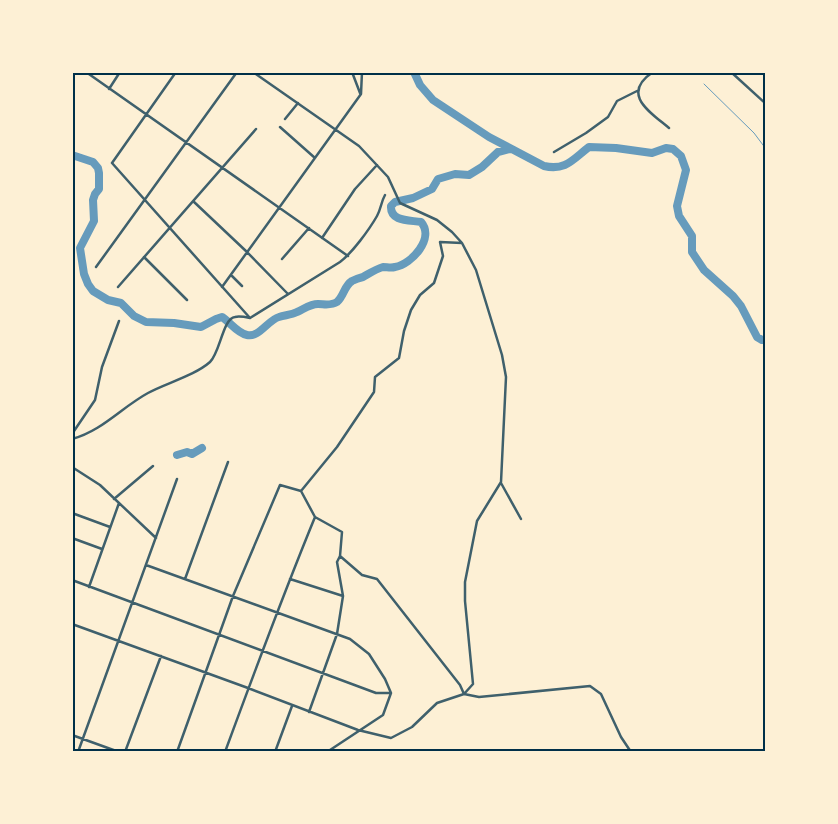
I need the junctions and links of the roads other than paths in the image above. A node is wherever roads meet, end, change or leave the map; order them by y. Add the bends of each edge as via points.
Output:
1 (86, 72) edge
2 (120, 72) edge
3 (176, 72) edge
4 (237, 72) edge
5 (252, 72) edge
6 (352, 72) edge
7 (362, 72) edge
8 (653, 72) edge
9 (731, 72) edge
10 (109, 89) junction
11 (637, 90) junction
12 (361, 94) junction
13 (298, 103) junction
14 (766, 104) edge
15 (146, 115) junction
16 (285, 119) dead end
17 (280, 127) dead end
18 (669, 128) dead end
19 (256, 129) dead end
20 (336, 129) junction
21 (186, 143) junction
22 (554, 152) dead end
23 (315, 158) junction
24 (377, 165) junction
25 (222, 168) junction
26 (385, 194) dead end
27 (144, 199) junction
28 (193, 201) junction
29 (279, 208) junction
30 (169, 227) junction
31 (309, 228) junction
32 (322, 238) junction
33 (462, 243) junction
34 (247, 252) junction
35 (144, 256) junction
36 (348, 256) junction
37 (282, 258) dead end
38 (96, 267) dead end
39 (231, 275) junction
40 (242, 286) dead end
41 (118, 287) dead end
42 (222, 287) junction
43 (288, 294) junction
44 (187, 300) dead end
45 (250, 318) junction
46 (119, 320) dead end
47 (72, 434) edge
48 (72, 439) edge
49 (228, 462) dead end
50 (153, 466) dead end
51 (72, 467) edge
52 (177, 479) dead end
53 (501, 482) junction
54 (301, 491) junction
55 (114, 499) junction
56 (119, 503) junction
57 (72, 513) edge
58 (315, 517) junction
59 (522, 519) dead end
60 (110, 527) junction
61 (72, 538) edge
62 (156, 538) junction
63 (102, 550) junction
64 (340, 556) junction
65 (146, 565) junction
66 (185, 579) junction
67 (290, 579) junction
68 (72, 580) edge
69 (89, 586) junction
70 (233, 596) junction
71 (343, 596) junction
72 (132, 602) junction
73 (278, 613) junction
74 (73, 624) edge
75 (337, 634) junction
76 (219, 636) junction
77 (119, 640) junction
78 (262, 652) junction
79 (161, 656) junction
80 (206, 672) junction
81 (322, 674) junction
82 (248, 688) junction
83 (391, 693) junction
84 (464, 694) junction
85 (292, 706) junction
86 (309, 712) junction
87 (358, 730) junction
88 (72, 735) edge
89 (83, 738) junction
90 (78, 752) edge
91 (119, 752) edge
92 (125, 752) edge
93 (177, 752) edge
94 (225, 752) edge
95 (275, 752) edge
96 (327, 752) edge
97 (631, 752) edge

1 - 10 street
2 - 10 street
3 - 15 street
4 - 21 street
5 - 13 street
6 - 12 street
7 - 12 street
8 - 11 street
9 - 14 street
10 - 15 street
11 - 18 street via 648,111
11 - 22 street via 617,101 608,117
12 - 20 street
13 - 16 street
13 - 20 street
15 - 21 street
15 - 27 street via 112,163
17 - 23 street
19 - 25 street
20 - 23 street
20 - 24 street
21 - 25 street
21 - 27 street
23 - 29 street
24 - 32 street via 355,189
24 - 33 street via 391,182 400,203 438,220
25 - 28 street
25 - 29 street
26 - 36 street via 378,215
27 - 30 street
27 - 38 street
28 - 30 street
28 - 34 street
29 - 31 street
29 - 34 street
30 - 35 street
30 - 42 street
31 - 32 street
31 - 37 street
32 - 36 street
33 - 53 street via 476,270 506,377
33 - 54 street via 440,242 443,256 434,283 420,295 411,310 399,358 375,377 374,392 337,447
34 - 39 street
34 - 43 street
35 - 41 street
35 - 44 street
36 - 43 street
39 - 40 street
39 - 42 street
42 - 45 street
43 - 45 street
45 - 48 street via 231,318 216,356 204,367 149,392 131,402 111,420
46 - 47 street via 102,367 96,400
49 - 66 street
50 - 55 street
51 - 55 street via 100,485
52 - 62 street
53 - 59 street
53 - 84 street via 477,522 465,582 472,684
54 - 58 street
54 - 70 street via 280,485
55 - 56 street
56 - 60 street
56 - 62 street
57 - 60 street
58 - 64 street via 342,532
58 - 67 street
60 - 63 street
61 - 63 street
62 - 65 street
63 - 69 street
64 - 71 street via 337,562
64 - 84 street via 362,575 377,579
65 - 66 street
65 - 72 street
66 - 70 street
67 - 71 street
67 - 73 street
68 - 69 street
69 - 72 street
70 - 73 street
70 - 76 street
71 - 75 street
72 - 76 street
72 - 77 street
73 - 75 street
73 - 78 street
74 - 77 street
75 - 81 street
75 - 83 street via 350,639 369,654 386,679
76 - 78 street
76 - 80 street
77 - 79 street
77 - 89 street
78 - 81 street
78 - 82 street
79 - 80 street
79 - 92 street
80 - 82 street
80 - 93 street
81 - 83 street via 376,693
81 - 86 street
82 - 85 street
82 - 94 street
83 - 87 street via 383,715
84 - 87 street via 437,703 412,727 391,738
84 - 97 street via 479,697 590,686 601,694
85 - 86 street
85 - 95 street
86 - 87 street
87 - 96 street
88 - 89 street
89 - 90 street
89 - 91 street

